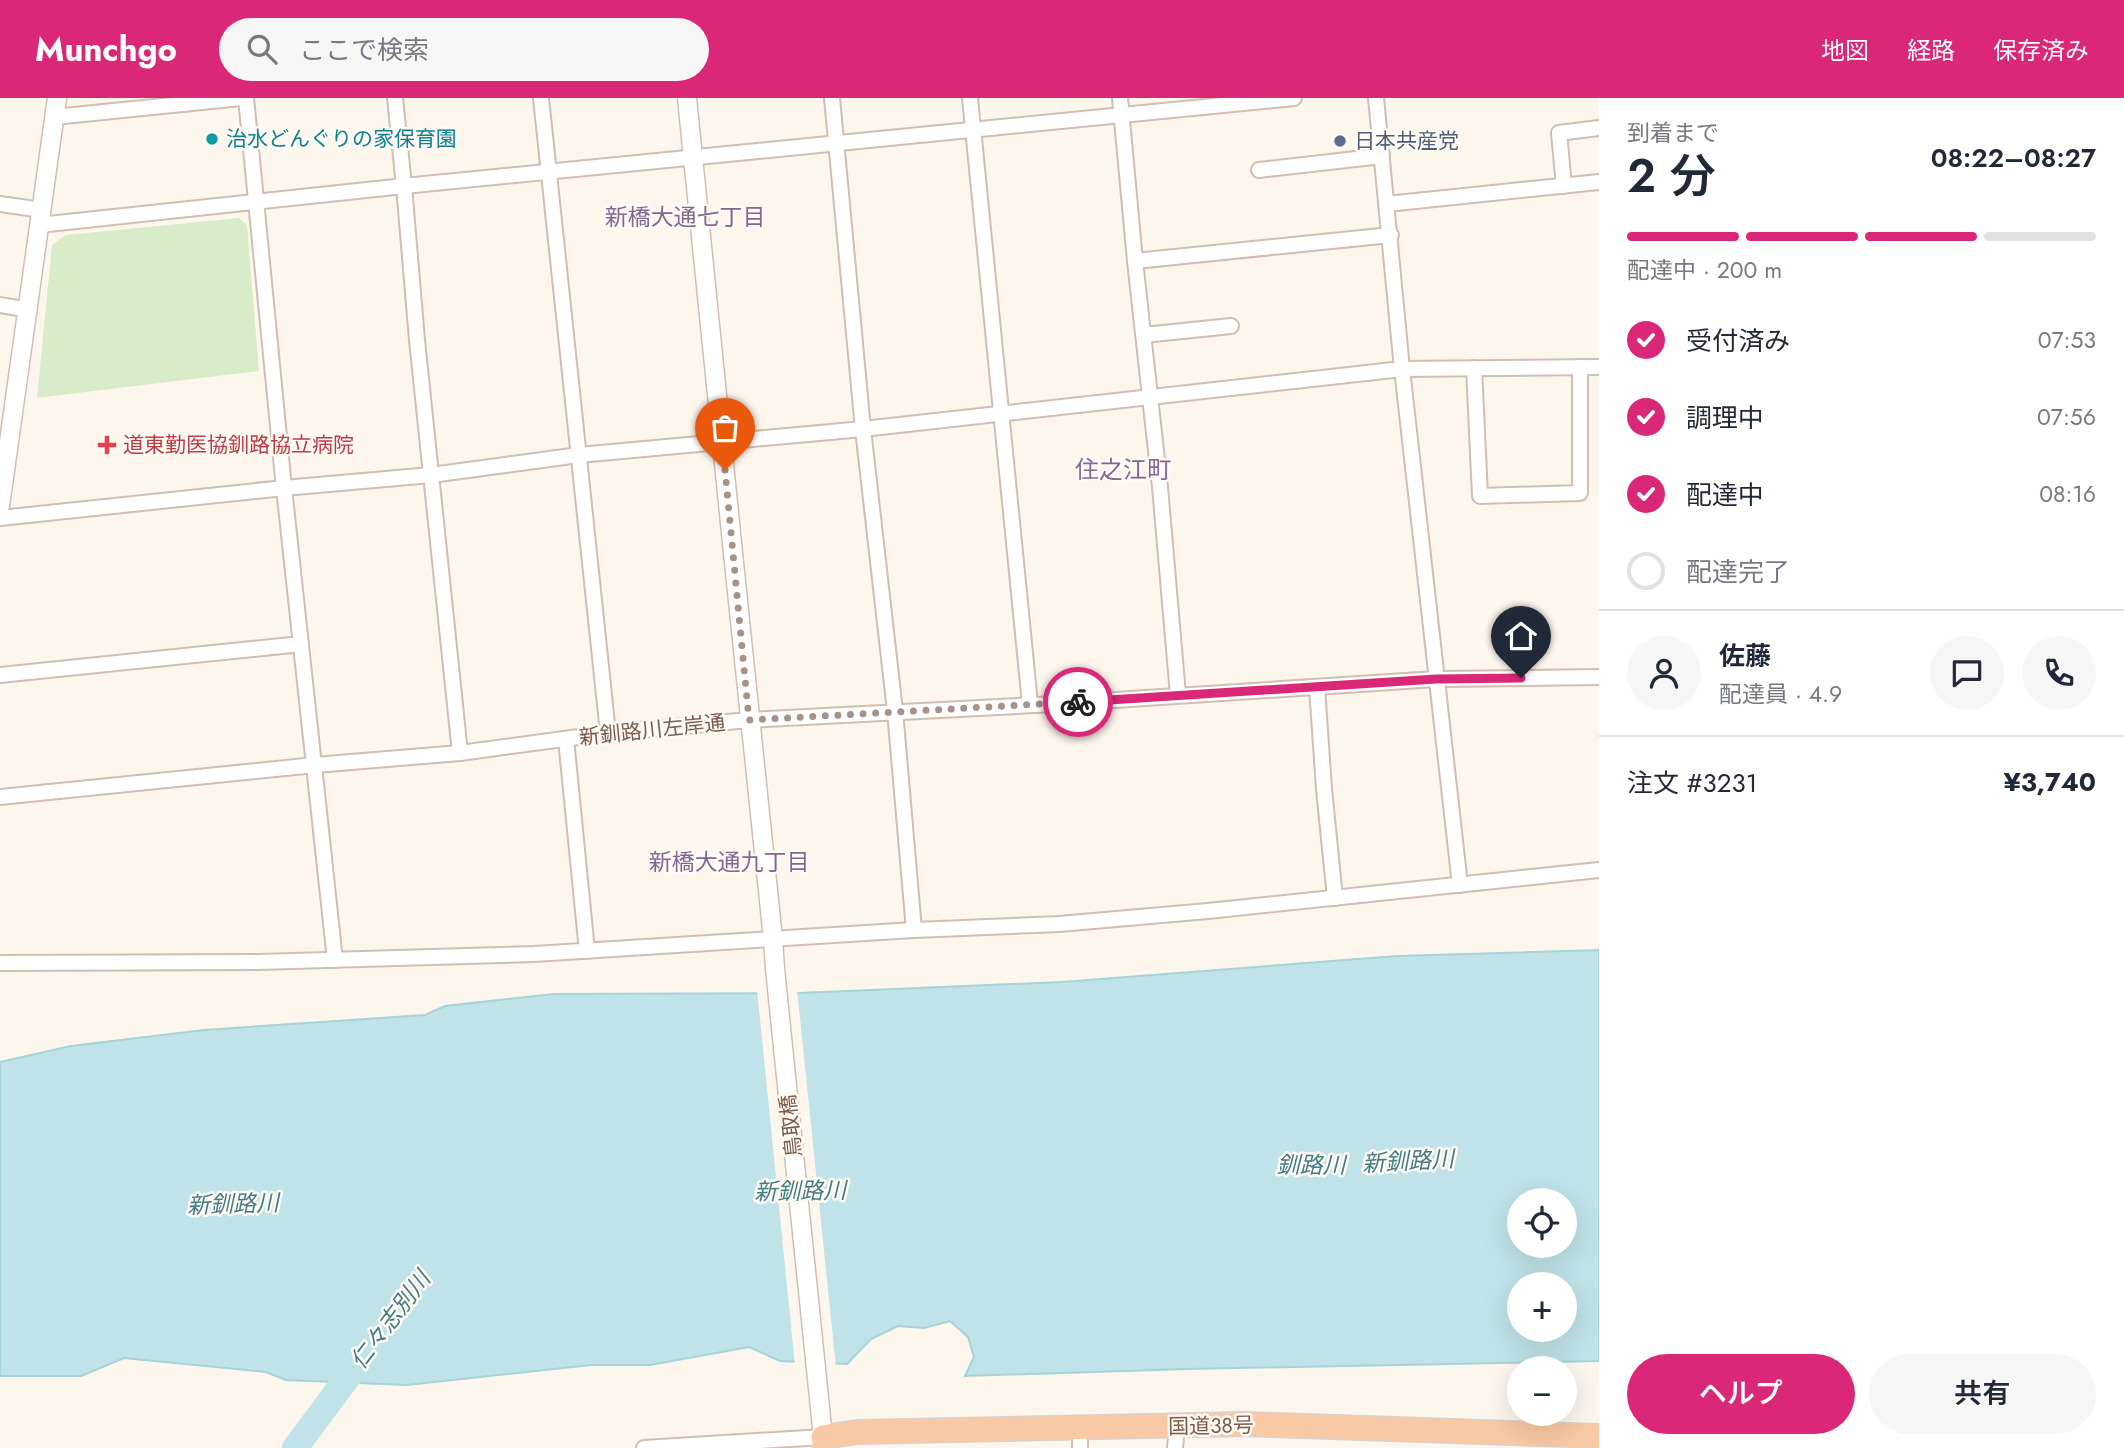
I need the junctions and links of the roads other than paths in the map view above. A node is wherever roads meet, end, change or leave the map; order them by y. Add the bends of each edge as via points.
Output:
1 (57, 98) edge
2 (243, 98) edge
3 (411, 98) edge
4 (541, 98) edge
5 (687, 98) edge
6 (832, 98) edge
7 (970, 98) edge
8 (1120, 98) edge
9 (1294, 98) edge
10 (1377, 98) edge
11 (395, 99) edge
12 (1245, 100) edge
13 (1122, 115) junction
14 (54, 117) junction
15 (1599, 128) edge
16 (973, 130) junction
17 (837, 144) junction
18 (1382, 156) junction
19 (694, 158) junction
20 (1259, 170) dead end
21 (549, 173) junction
22 (1599, 182) edge
23 (404, 186) junction
24 (1564, 186) junction
25 (257, 203) junction
26 (0, 204) edge
27 (1387, 204) junction
28 (41, 217) junction
29 (1391, 235) junction
30 (1135, 261) junction
31 (0, 305) edge
32 (29, 310) junction
33 (1231, 326) dead end
34 (1144, 335) junction
35 (1580, 367) junction
36 (1599, 367) edge
37 (1474, 368) junction
38 (1402, 369) junction
39 (1150, 397) junction
40 (1000, 414) junction
41 (863, 429) junction
42 (723, 440) junction
43 (579, 455) junction
44 (3, 465) edge
45 (431, 475) junction
46 (284, 488) junction
47 (0, 506) edge
48 (0, 517) edge
49 (301, 644) junction
50 (0, 675) edge
51 (1599, 677) edge
52 (1436, 679) junction
53 (1317, 687) junction
54 (1178, 695) junction
55 (1030, 704) junction
56 (895, 711) junction
57 (749, 720) junction
58 (608, 733) junction
59 (566, 739) junction
60 (460, 752) junction
61 (315, 765) junction
62 (0, 797) edge
63 (1599, 870) edge
64 (1460, 885) junction
65 (1335, 898) junction
66 (914, 930) junction
67 (773, 939) junction
68 (587, 951) junction
69 (335, 960) junction
70 (0, 963) edge
71 (1176, 1437) edge
72 (1599, 1437) edge
73 (1080, 1438) edge
74 (824, 1442) edge
75 (680, 1447) edge
76 (644, 1448) edge

1 - 14 street
2 - 14 street
2 - 25 street
3 - 11 street
4 - 21 street
5 - 19 street, 鳥取橋
6 - 17 street
7 - 16 street
8 - 13 street
9 - 12 street
10 - 18 street
11 - 23 street
12 - 13 street
13 - 16 street
13 - 30 street
14 - 28 street
15 - 24 street via 1559,133
16 - 17 street
16 - 40 street
17 - 19 street
17 - 41 street
18 - 20 street
18 - 27 street
19 - 21 street
19 - 42 street, 鳥取橋
21 - 23 street
21 - 43 street
22 - 24 street
23 - 25 street
23 - 45 street
24 - 27 street
25 - 28 street
25 - 46 street
26 - 28 street
27 - 29 street
28 - 32 street
29 - 30 street
29 - 38 street
30 - 34 street
31 - 32 street
32 - 44 street
33 - 34 street
34 - 39 street
35 - 36 street
35 - 37 street
35 - 37 street via 1580,494 1480,496
37 - 38 street
38 - 39 street
38 - 52 street
39 - 40 street
39 - 54 street
40 - 41 street
40 - 55 street
41 - 42 street
41 - 56 street
42 - 43 street
42 - 57 street, 鳥取橋
43 - 45 street
43 - 58 street
44 - 47 street
45 - 46 street
45 - 60 street
46 - 48 street
46 - 49 street
49 - 50 street
49 - 61 street
51 - 52 street, 新釧路川左岸通
52 - 53 street, 新釧路川左岸通
52 - 64 street
53 - 54 street, 新釧路川左岸通
53 - 65 street
54 - 55 street, 新釧路川左岸通
55 - 56 street, 新釧路川左岸通
56 - 57 street, 新釧路川左岸通
56 - 66 street
57 - 58 street, 新釧路川左岸通
57 - 67 street, 鳥取橋
58 - 59 street, 新釧路川左岸通
59 - 60 street, 新釧路川左岸通
59 - 68 street
60 - 61 street, 新釧路川左岸通
61 - 62 street, 新釧路川左岸通
61 - 69 street
63 - 64 street
64 - 65 street
65 - 66 street via 1059,924
66 - 67 street
67 - 68 street
67 - 74 street, 鳥取橋
68 - 69 street
69 - 70 street
71 - 72 highway, 国道38号 via 1244,1424
71 - 73 highway, 国道38号
73 - 74 highway, 国道38号 via 858,1432
74 - 75 street
75 - 76 street

